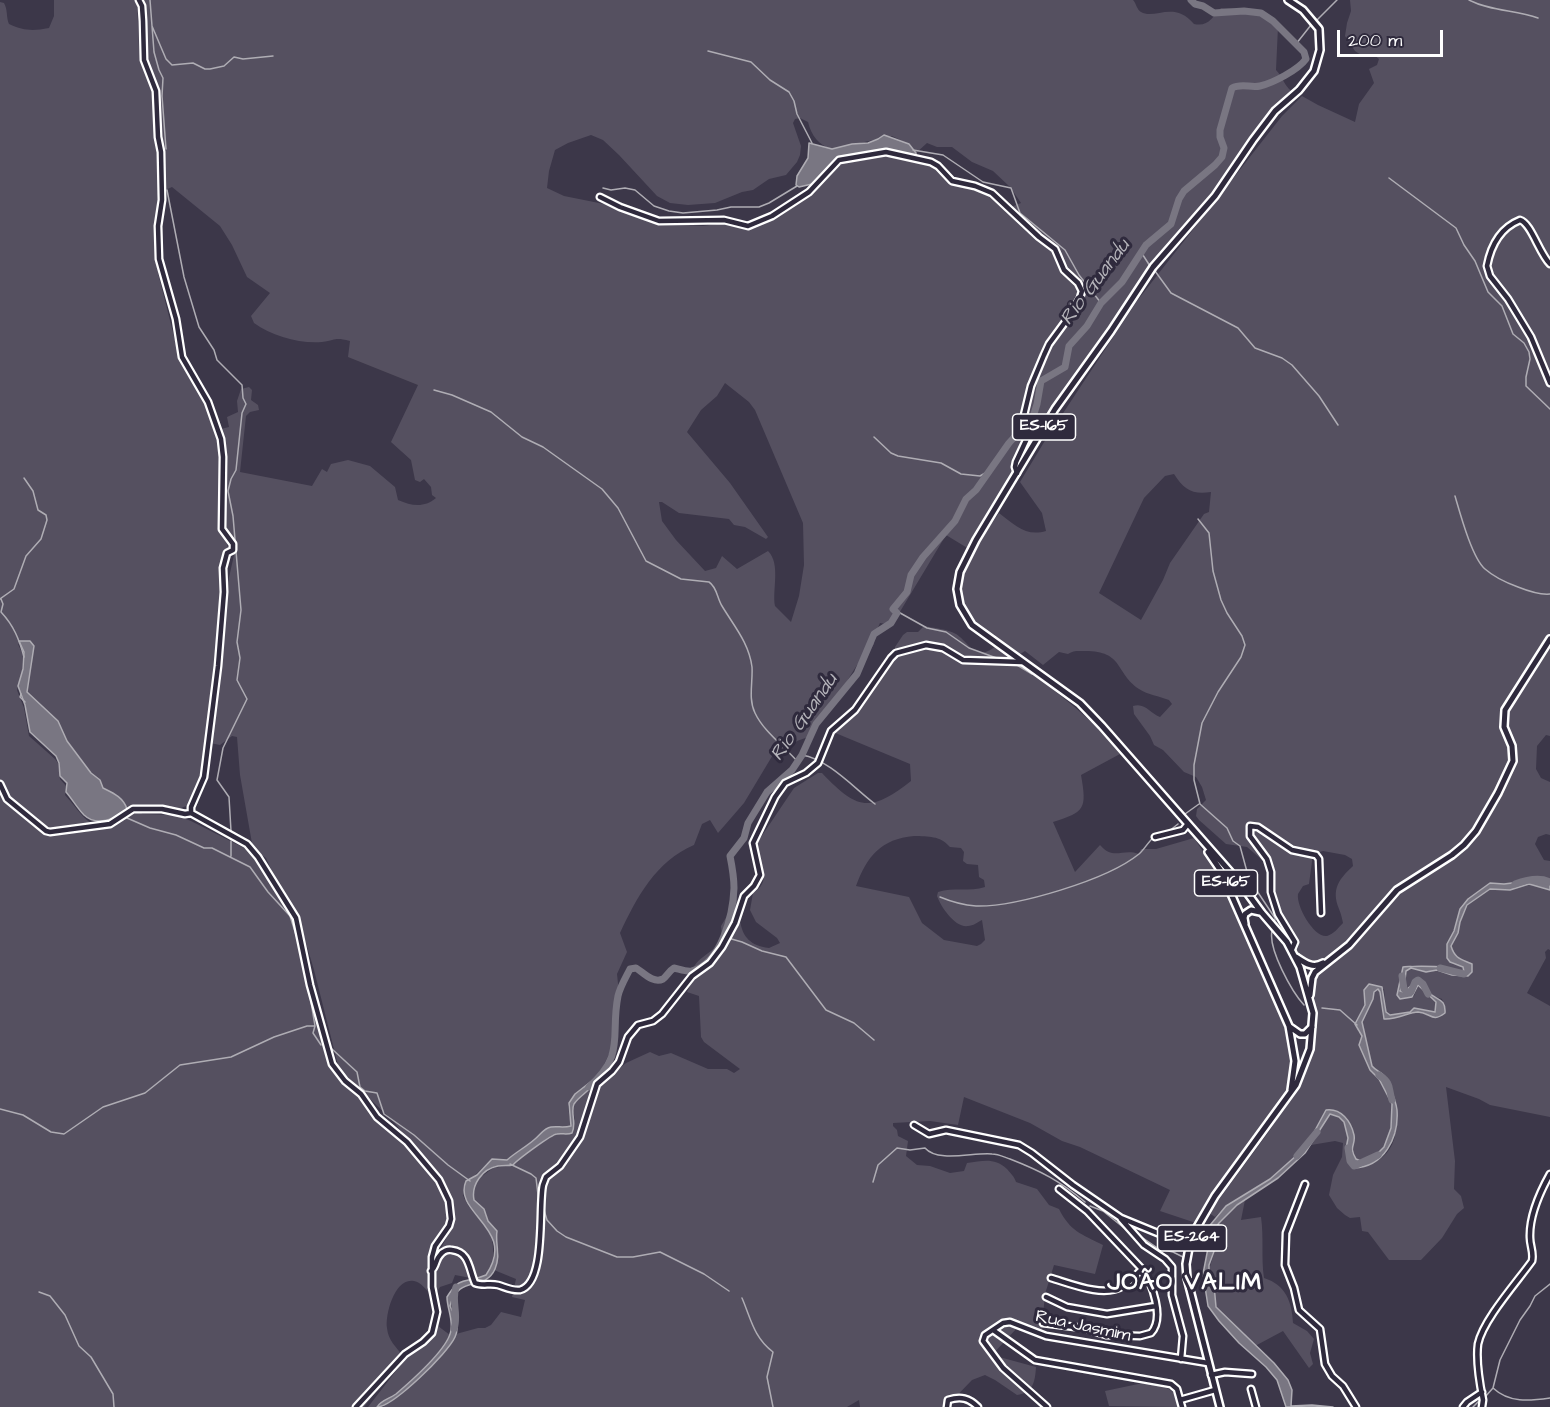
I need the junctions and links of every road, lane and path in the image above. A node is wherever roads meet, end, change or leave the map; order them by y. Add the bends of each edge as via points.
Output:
1 (139, 0) edge
2 (1288, 0) edge
3 (600, 197) dead end
4 (1550, 264) edge
5 (1550, 383) edge
6 (1017, 473) junction
7 (1550, 639) edge
8 (1022, 662) junction
9 (0, 784) edge
10 (190, 813) junction
11 (1187, 825) junction
12 (1197, 836) junction
13 (1155, 837) dead end
14 (1262, 913) junction
15 (1322, 913) dead end
16 (1248, 934) junction
17 (1349, 945) junction
18 (1292, 950) junction
19 (1295, 956) junction
20 (1310, 1000) junction
21 (1290, 1026) junction
22 (1313, 1026) junction
23 (1290, 1094) junction
24 (914, 1125) dead end
25 (1550, 1174) edge
26 (1305, 1184) dead end
27 (1059, 1189) dead end
28 (1092, 1197) junction
29 (1087, 1211) junction
30 (1121, 1218) junction
31 (1191, 1240) junction
32 (1142, 1269) junction
33 (431, 1271) junction
34 (1051, 1278) dead end
35 (1046, 1297) dead end
36 (1156, 1306) junction
37 (1043, 1323) dead end
38 (993, 1330) junction
39 (1181, 1359) junction
40 (1208, 1363) junction
41 (1252, 1374) dead end
42 (1211, 1375) junction
43 (1251, 1389) dead end
44 (1215, 1390) junction
45 (1482, 1396) junction
46 (1180, 1400) junction
47 (356, 1407) edge
48 (947, 1407) edge
49 (978, 1407) edge
50 (1047, 1407) edge
51 (1182, 1407) edge
52 (1220, 1407) edge
53 (1256, 1407) edge
54 (1356, 1407) edge
55 (1463, 1407) edge
56 (1482, 1407) edge

1 - 10 street via 144,60 156,92 161,152 159,259 182,357 208,402 221,439 222,529 233,544 223,568 218,666 204,777
2 - 6 main road, ES-165 via 1319,29 1320,50 1314,71 1275,111 1215,196 1153,267 1055,409
3 - 6 street via 659,221 724,220 748,226 809,192 838,160 886,152 931,162 952,181 992,193 1055,249 1064,270 1082,291 1039,366 1024,408 1030,432 1016,462
4 - 5 street via 1527,224 1520,220 1504,229 1487,266 1531,337
6 - 8 main road, ES-165 via 976,540 960,572 957,589 960,605 972,625
7 - 17 main road via 1505,710 1503,721 1513,761 1476,831 1452,855 1397,890
8 - 11 main road, ES-165 via 1095,718
8 - 33 street via 967,661 943,648 926,645 896,653 855,710 831,731 819,762 785,783 775,797 753,843 759,879 744,897 716,957 692,976 656,1020 635,1028 626,1040 619,1062 597,1084 580,1137 543,1185 538,1256 531,1281 517,1290 475,1283 466,1257 453,1250 441,1254
9 - 10 street via 7,799 50,832 110,824 133,809
10 - 33 street via 247,844 258,857 296,918 332,1065 443,1185 451,1219 433,1251
11 - 12 main road, ES-165
11 - 13 street via 1183,830
12 - 14 main road, ES-165
12 - 16 main road, ES-165 via 1221,871
14 - 16 main road via 1251,910 1245,914
14 - 18 main road, ES-264
15 - 18 street via 1316,855 1292,850 1258,827 1250,826 1250,836 1267,859 1278,914 1295,942
16 - 21 main road, ES-264
17 - 19 main road via 1320,965 1306,964
17 - 20 main road via 1316,972
18 - 19 main road, ES-264
19 - 20 main road, ES-264
20 - 22 main road, ES-264
21 - 22 main road via 1300,1034 1309,1032
21 - 23 main road, ES-264 via 1296,1061
22 - 23 main road, ES-264 via 1310,1049
23 - 31 main road, ES-264 via 1215,1196
24 - 28 street via 929,1134 943,1130 1024,1148
25 - 45 street via 1531,1228 1533,1259 1493,1314 1478,1348
26 - 54 street via 1286,1233 1285,1265 1299,1310 1320,1329 1328,1370
27 - 29 street
28 - 29 street
28 - 30 street
29 - 32 street
30 - 31 street via 1160,1234
30 - 39 street via 1144,1245 1172,1267 1172,1295 1184,1344
31 - 40 main road, ES-264 via 1187,1278
32 - 34 street via 1126,1284 1112,1289 1099,1290
32 - 36 street via 1152,1284
33 - 47 street via 437,1312 432,1333 405,1354
35 - 36 street via 1067,1307 1107,1314
36 - 37 street via 1154,1330 1140,1336 1106,1335
38 - 39 street, Rua Jasmim via 1008,1322 1046,1336
38 - 46 street via 1035,1360 1164,1382 1177,1389
38 - 50 street via 983,1340 992,1356
39 - 40 street, Rua Jasmim
40 - 42 main road, ES-264
41 - 42 street
42 - 44 main road, ES-264
43 - 53 street
44 - 46 street
44 - 52 main road, ES-264
45 - 55 street
45 - 56 street
46 - 51 street
48 - 49 street via 948,1400 963,1398

